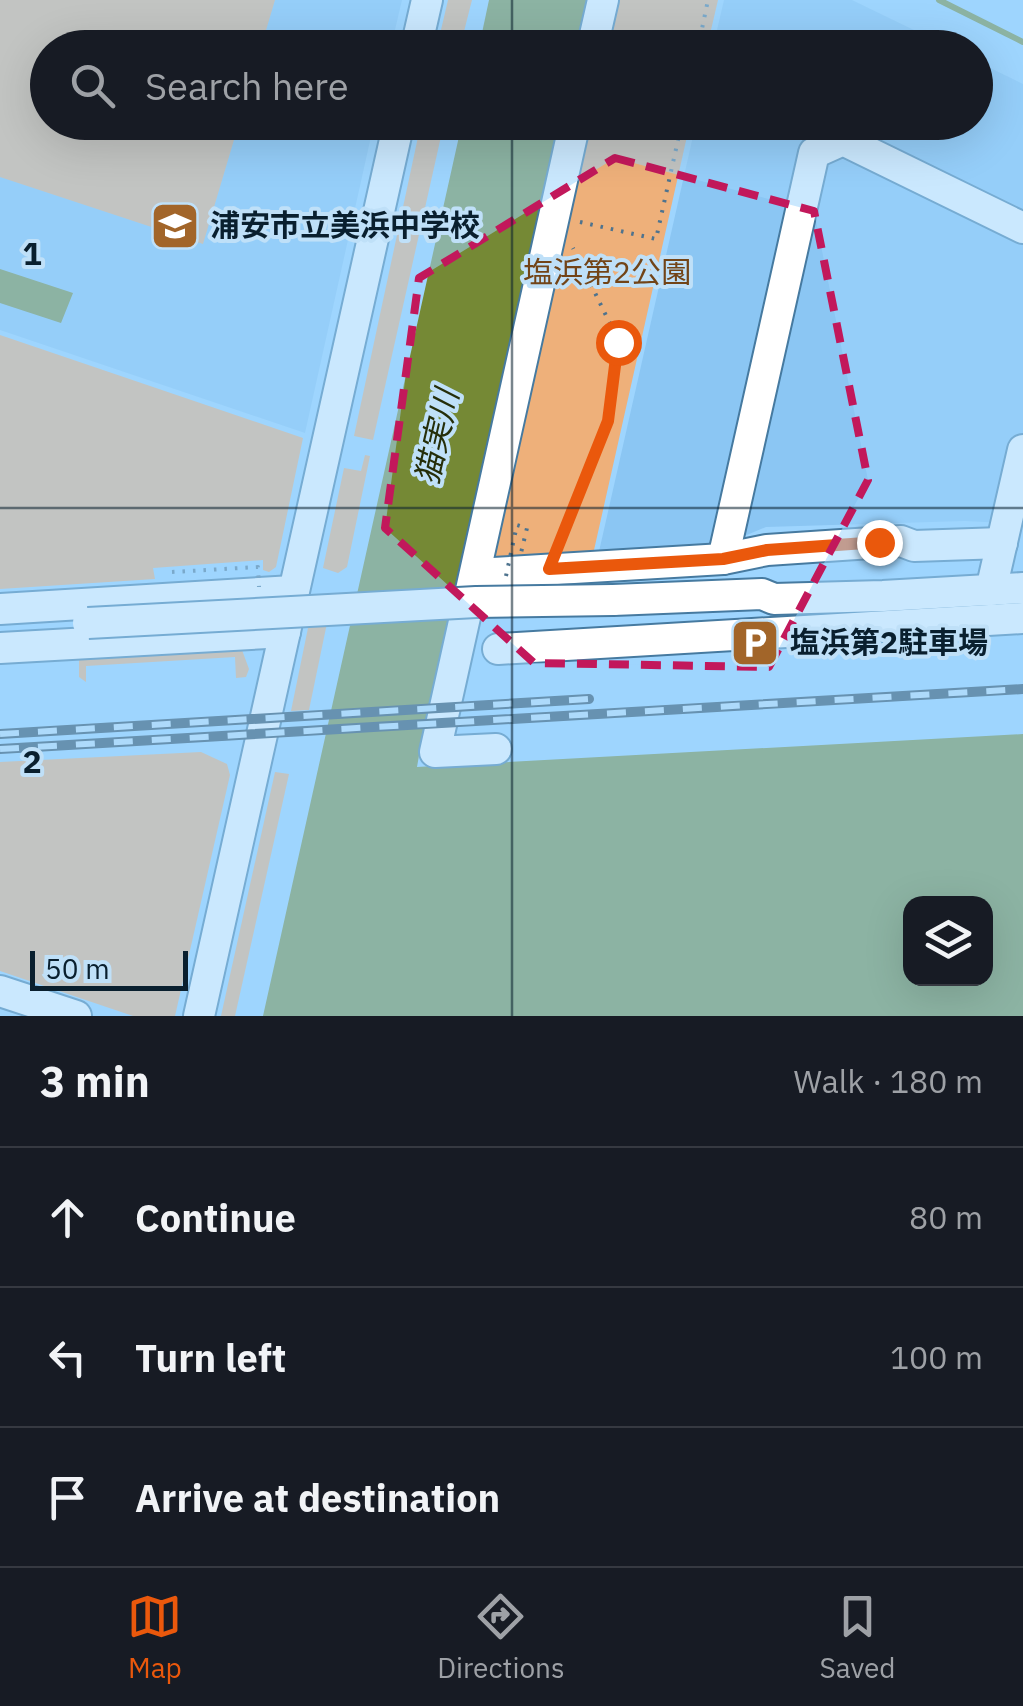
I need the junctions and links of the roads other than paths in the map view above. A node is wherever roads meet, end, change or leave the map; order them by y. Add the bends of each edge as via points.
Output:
1 (426, 0) edge
2 (603, 0) edge
3 (420, 30) edge
4 (596, 30) edge
5 (395, 140) edge
6 (571, 140) edge
7 (1023, 228) edge
8 (1023, 450) edge
9 (723, 559) junction
10 (534, 566) junction
11 (1003, 568) edge
12 (476, 574) junction
13 (1023, 588) edge
14 (293, 592) junction
15 (0, 609) edge
16 (1023, 618) edge
17 (0, 628) edge
18 (285, 632) junction
19 (532, 638) junction
20 (0, 648) edge
21 (498, 648) dead end
22 (496, 750) dead end
23 (0, 991) edge
24 (76, 1016) edge
25 (199, 1016) edge

1 - 3 street
2 - 4 street
5 - 14 street
6 - 12 street
7 - 9 street via 842,140 814,153
8 - 11 street
9 - 10 street
9 - 11 street via 901,540
10 - 12 street
10 - 19 street
11 - 13 street
11 - 17 street, bridge via 883,596 458,603
12 - 22 street via 436,752
14 - 15 street
14 - 18 street
16 - 19 street
18 - 20 street
18 - 25 street
19 - 21 street
23 - 24 street

